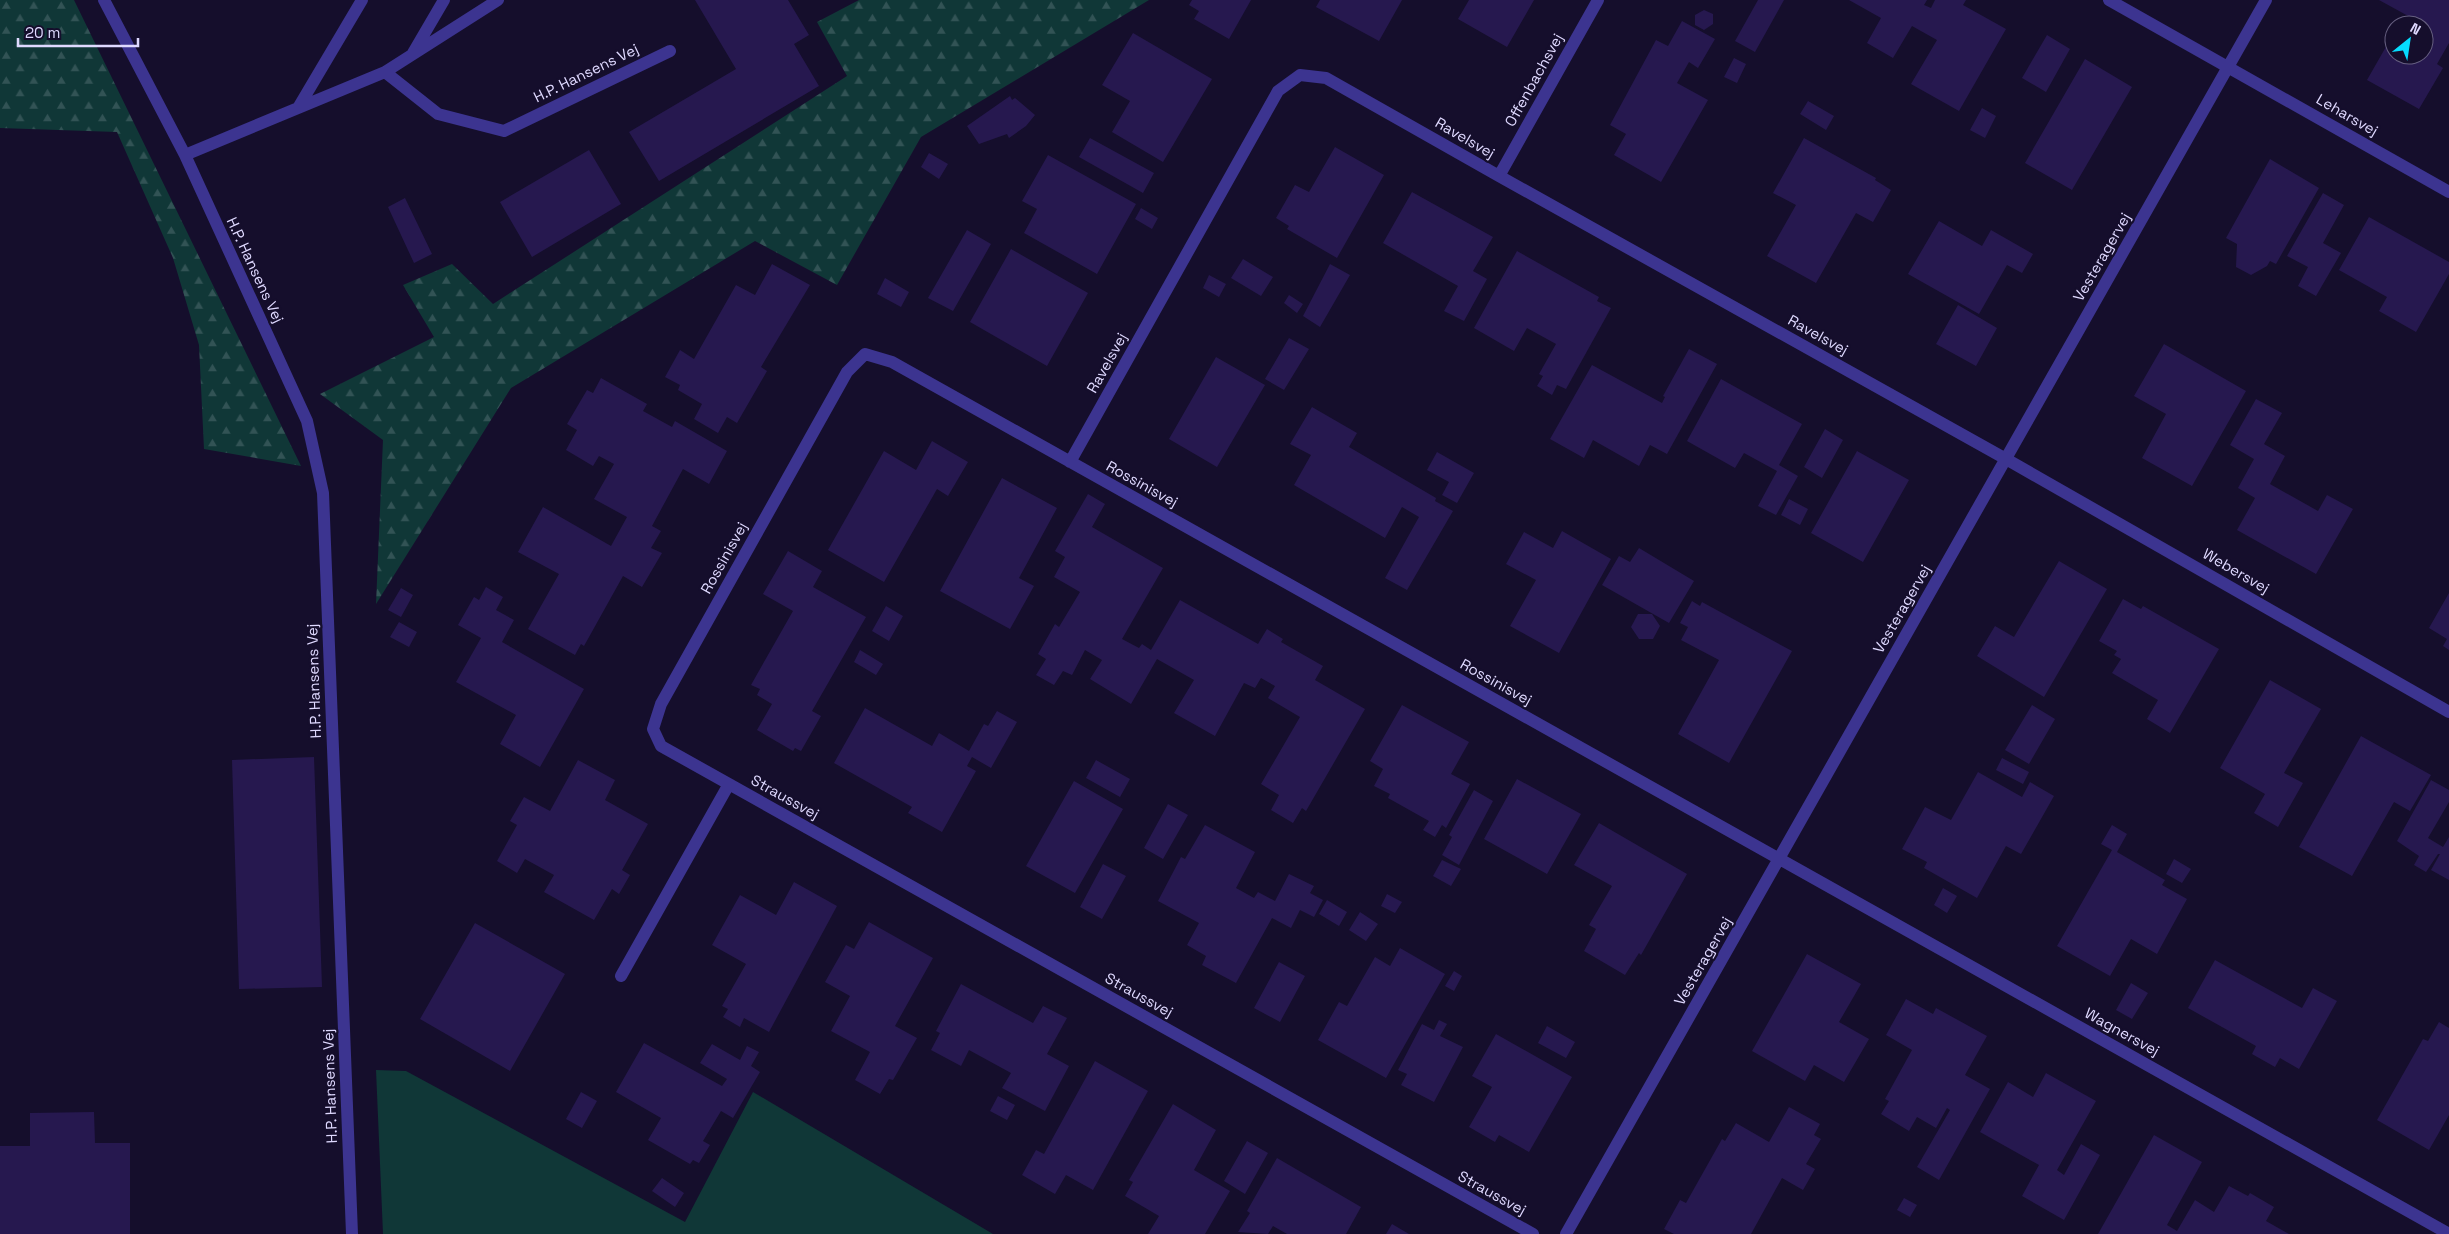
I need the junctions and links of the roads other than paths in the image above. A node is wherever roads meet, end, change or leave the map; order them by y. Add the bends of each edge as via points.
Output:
1 (104, 0) edge
2 (362, 0) edge
3 (444, 0) edge
4 (498, 0) edge
5 (1598, 0) edge
6 (2109, 0) edge
7 (2266, 0) edge
8 (670, 50) dead end
9 (411, 55) junction
10 (2228, 66) junction
11 (385, 72) junction
12 (298, 108) junction
13 (185, 155) junction
14 (1499, 176) junction
15 (2449, 192) edge
16 (2006, 458) junction
17 (1070, 462) junction
18 (2449, 712) edge
19 (653, 729) joint
20 (729, 784) junction
21 (1779, 859) junction
22 (621, 976) dead end
23 (352, 1234) edge
24 (1533, 1234) edge
25 (1566, 1234) edge
26 (2448, 1234) edge

1 - 13 street, H.P. Hansens Vej
2 - 12 street
3 - 9 street
4 - 9 street
5 - 14 street, Offenbachsvej
6 - 10 street
7 - 10 street, Vesteragervej
8 - 11 street, H.P. Hansens Vej via 504,131 438,114
9 - 11 street
10 - 15 street, Leharsvej
10 - 16 street, Vesteragervej
11 - 12 street
12 - 13 street
13 - 23 street, H.P. Hansens Vej via 307,421 323,493
14 - 16 street, Ravelsvej
14 - 17 street, Ravelsvej via 1326,78 1300,75 1278,90
16 - 18 street, Webersvej
16 - 21 street, Vesteragervej
17 - 19 street, Rossinisvej via 892,362 865,354 847,372 661,704
17 - 21 street, Rossinisvej
19 - 20 street, Straussvej via 661,746
20 - 22 street, Straussvej
20 - 24 street, Straussvej
21 - 25 street, Vesteragervej
21 - 26 street, Wagnersvej

